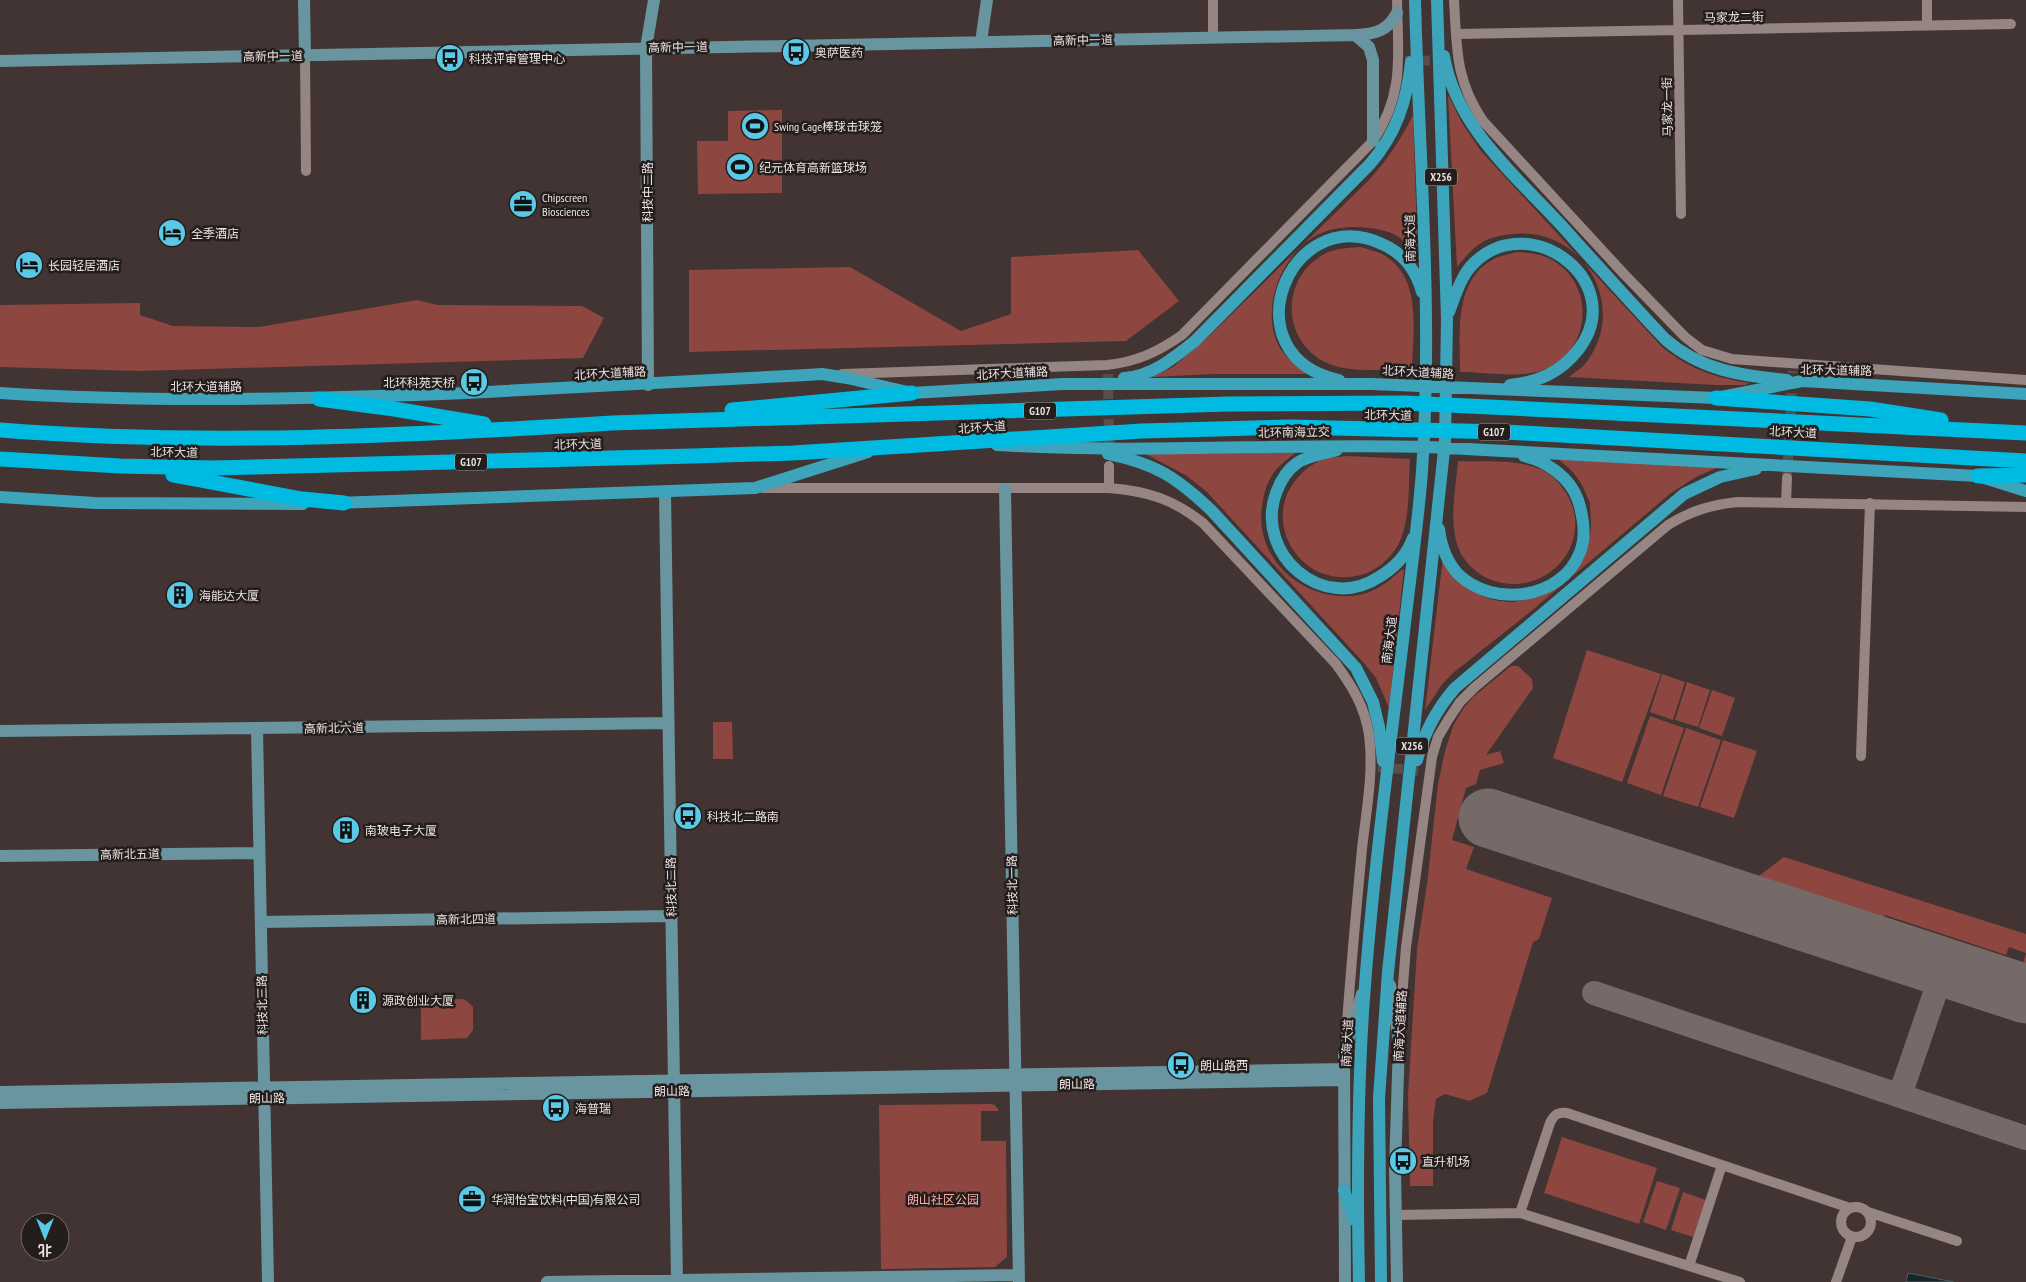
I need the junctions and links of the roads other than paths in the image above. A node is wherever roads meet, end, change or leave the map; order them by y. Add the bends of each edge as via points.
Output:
1 (304, 0) edge
2 (654, 0) edge
3 (987, 0) edge
4 (1213, 0) edge
5 (1454, 0) edge
6 (1678, 0) edge
7 (1927, 0) edge
8 (1437, 3) edge
9 (1415, 4) edge
10 (1397, 6) edge
11 (2011, 24) dead end
12 (1927, 25) junction
13 (1678, 30) junction
14 (1456, 34) junction
15 (1356, 35) junction
16 (1213, 38) junction
17 (981, 42) junction
18 (646, 48) junction
19 (305, 56) junction
20 (0, 61) edge
21 (1373, 141) junction
22 (306, 171) dead end
23 (1681, 214) dead end
24 (1425, 307) junction
25 (1447, 319) junction
26 (822, 374) junction
27 (2026, 380) edge
28 (1802, 381) junction
29 (1063, 384) junction
30 (1371, 384) junction
31 (648, 385) junction
32 (1478, 389) junction
33 (0, 393) edge
34 (912, 393) junction
35 (2026, 394) edge
36 (1716, 398) junction
37 (319, 399) junction
38 (612, 422) junction
39 (523, 428) junction
40 (0, 430) edge
41 (1994, 431) junction
42 (2026, 433) edge
43 (962, 443) junction
44 (1359, 445) junction
45 (887, 447) junction
46 (1086, 450) junction
47 (1502, 450) junction
48 (0, 458) edge
49 (2026, 461) edge
50 (1775, 465) junction
51 (120, 466) junction
52 (1109, 466) tunnel mouth
53 (2026, 475) edge
54 (1978, 476) junction
55 (1787, 478) tunnel mouth
56 (755, 488) junction
57 (1109, 488) junction
58 (1005, 489) junction
59 (2026, 491) edge
60 (665, 492) junction
61 (0, 497) edge
62 (344, 503) junction
63 (1786, 503) junction
64 (1870, 503) junction
65 (2026, 507) edge
66 (1437, 520) junction
67 (1417, 529) junction
68 (668, 723) junction
69 (257, 729) junction
70 (0, 731) edge
71 (1861, 756) dead end
72 (1405, 814) junction
73 (1382, 823) junction
74 (259, 853) junction
75 (0, 856) edge
76 (672, 916) junction
77 (260, 922) junction
78 (1388, 972) junction
79 (1365, 982) junction
80 (1399, 1041) junction
81 (1344, 1054) junction
82 (1344, 1075) junction
83 (1016, 1080) junction
84 (674, 1086) junction
85 (0, 1092) edge
86 (264, 1093) junction
87 (0, 1103) edge
88 (1722, 1165) junction
89 (1344, 1190) junction
90 (1850, 1208) junction
91 (1868, 1212) junction
92 (1520, 1213) junction
93 (1396, 1215) junction
94 (1358, 1229) junction
95 (1852, 1237) junction
96 (1957, 1241) dead end
97 (1689, 1266) junction
98 (1019, 1278) edge
99 (678, 1281) edge
100 (268, 1282) edge
101 (547, 1282) edge
102 (1345, 1282) edge
103 (1359, 1282) edge
104 (1381, 1282) edge
105 (1397, 1282) edge
106 (1740, 1282) edge
107 (1836, 1282) edge

1 - 19 street
2 - 18 street, 科技中二路
3 - 17 street
4 - 16 street
5 - 14 street
6 - 13 street, 马家龙一街
7 - 12 street
8 - 25 main road, X256
8 - 28 main road via 1447,70 1470,122 1501,161 1665,339 1678,351 1710,367 1732,373
9 - 24 main road, 南海大道 / X256
9 - 29 main road via 1409,78 1400,118 1387,143 1370,164 1261,276 1178,355 1146,374
10 - 15 street, 高新中一道 via 1390,25 1372,34
10 - 21 street via 1402,61 1393,101
11 - 12 street, 马家龙二街
12 - 13 street, 马家龙二街
13 - 14 street, 马家龙二街
13 - 23 street, 马家龙一街
14 - 27 street via 1454,60 1469,99 1483,121 1617,267 1685,337 1702,350 1732,359 1793,368
15 - 16 street, 高新中一道
15 - 21 street via 1369,47 1373,60
16 - 17 street, 高新中一道
17 - 18 street, 高新中一道
18 - 19 street, 高新中一道
18 - 31 street, 科技中二路
19 - 20 street, 高新中一道
19 - 22 street
21 - 26 street via 1182,335 1152,354 1108,370
24 - 30 main road via 1418,280 1408,263 1378,241 1336,237 1314,247 1294,267 1281,291 1278,315 1290,351 1320,374
24 - 67 main road, 南海大道 / X256 via 1422,472
25 - 32 main road via 1459,286 1475,262 1510,245 1537,246 1562,256 1583,277 1589,289 1592,317 1588,332 1581,346 1562,368 1535,381
25 - 66 main road, X256 via 1446,399
26 - 31 main road, 北环大道辅路
26 - 34 main road, 北环大道辅路
28 - 35 main road, 北环大道辅路
28 - 36 main road, 北环大道辅路
29 - 30 main road, 北环大道辅路
29 - 34 main road, 北环大道辅路
30 - 32 main road, 北环大道辅路
31 - 37 main road, 北环大道辅路
32 - 36 main road, 北环大道辅路
33 - 37 main road, 北环大道辅路 via 88,399
34 - 38 highway
36 - 41 highway via 1870,408
37 - 39 highway
38 - 39 highway, 北环大道 / G107
38 - 41 highway, 北环大道 / G107 via 1229,404 1405,403
39 - 40 highway, 北环大道 / G107 via 244,439 55,435
41 - 42 highway, 北环大道 / G107
43 - 45 highway, 北环大道 / G107
43 - 46 main road
43 - 49 highway, 北环大道 / G107 via 1142,431 1300,428 1505,432
44 - 46 main road, 北环南海立交
44 - 47 main road, 北环南海立交
44 - 67 main road via 1298,462 1283,478 1274,497 1272,513 1277,544 1285,558 1296,571 1324,587 1358,587 1389,571 1411,544
45 - 51 highway, 北环大道 / G107 via 634,458 213,468
45 - 56 main road
46 - 73 main road via 1145,463 1190,490 1356,668 1373,702 1379,727 1383,761
47 - 50 main road
47 - 66 main road via 1549,466 1564,478 1576,495 1583,514 1584,531 1581,551 1573,566 1559,580 1542,589 1523,594 1486,592 1457,573 1446,556
48 - 51 highway, 北环大道 / G107
50 - 54 main road
50 - 72 main road via 1720,477 1684,494 1455,688 1434,714 1422,742
51 - 62 highway
52 - 57 street
53 - 54 highway
54 - 59 main road
55 - 63 street
56 - 58 street
56 - 60 main road
57 - 58 street
57 - 81 street via 1152,494 1189,511 1203,523 1330,656 1353,687 1363,709 1374,767 1354,926
58 - 83 street, 科技北一路
60 - 62 main road
60 - 68 street, 科技北二路
61 - 62 main road via 114,503
63 - 64 street
63 - 80 street, 南海大道辅路 via 1737,502 1713,506 1668,525 1460,702 1438,737 1425,772
64 - 65 street
64 - 71 street
66 - 72 main road, X256
67 - 73 main road, 南海大道 / X256
68 - 69 street, 高新北六道
68 - 76 street, 科技北二路
69 - 70 street, 高新北六道
69 - 74 street, 科技北三路
72 - 78 main road, X256
73 - 79 main road, 南海大道 / X256
74 - 75 street, 高新北五道
74 - 77 street, 科技北三路
76 - 77 street, 高新北四道
76 - 84 street, 科技北二路
77 - 86 street, 科技北三路
78 - 80 street
78 - 104 main road, X256 via 1379,1098
79 - 81 street
79 - 94 main road, 南海大道 / X256 via 1358,1113
80 - 93 street, 南海大道辅路
81 - 82 street
82 - 83 street, 朗山路
82 - 89 street
83 - 84 street, 朗山路
83 - 98 street, 科技北一路
84 - 86 street, 朗山路
84 - 99 street, 科技北二路
85 - 86 street, 朗山路
86 - 87 street, 朗山路
86 - 100 street, 科技北三路
88 - 90 street
88 - 92 street via 1560,1112 1550,1123
88 - 97 street
89 - 94 main road
89 - 102 street
90 - 91 street via 1860,1207
90 - 95 street via 1843,1214 1841,1223 1844,1232
91 - 95 street via 1872,1221 1869,1231
91 - 96 street
92 - 93 street
92 - 97 street
93 - 105 street, 南海大道辅路
94 - 103 main road, 南海大道 / X256
95 - 107 street
97 - 106 street
98 - 99 street
99 - 101 street

